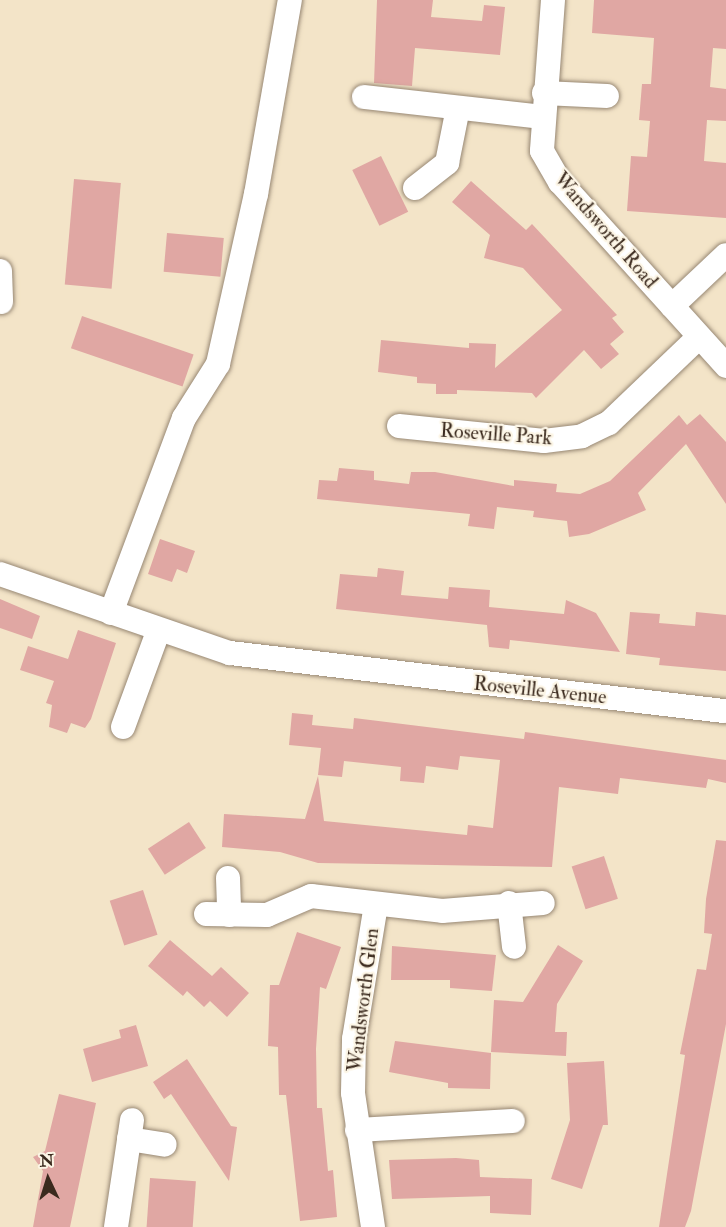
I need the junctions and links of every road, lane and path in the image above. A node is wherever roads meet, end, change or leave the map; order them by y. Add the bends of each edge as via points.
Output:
1 (290, 0) edge
2 (553, 0) edge
3 (544, 93) junction
4 (607, 96) dead end
5 (364, 97) dead end
6 (458, 108) junction
7 (542, 117) junction
8 (415, 188) dead end
9 (726, 255) edge
10 (0, 271) edge
11 (1, 302) edge
12 (672, 306) junction
13 (699, 337) junction
14 (726, 366) edge
15 (399, 426) dead end
16 (0, 574) edge
17 (111, 613) junction
18 (159, 629) junction
19 (726, 711) edge
20 (123, 727) dead end
21 (228, 878) dead end
22 (509, 903) junction
23 (543, 903) dead end
24 (376, 905) junction
25 (514, 947) dead end
26 (513, 1121) dead end
27 (357, 1130) junction
28 (165, 1145) dead end
29 (116, 1227) edge
30 (373, 1227) edge

1 - 17 street via 256,194 218,364 184,418
2 - 3 street, Wandsworth Road
3 - 4 street
3 - 7 street, Wandsworth Road
5 - 6 street
6 - 7 street
6 - 8 street via 447,163
7 - 12 street, Wandsworth Road via 542,151 560,182
9 - 12 street
10 - 11 street
12 - 13 street, Wandsworth Road
13 - 14 street, Wandsworth Road
13 - 15 street, Roseville Park via 609,423 582,436 544,441
16 - 17 street, Roseville Avenue
17 - 18 street, Roseville Avenue
18 - 19 street, Roseville Avenue via 230,653
18 - 20 street
21 - 24 street, Wandsworth Glen via 218,915 267,915 311,896
22 - 23 street, Wandsworth Glen
22 - 24 street, Wandsworth Glen via 442,911
22 - 25 street
24 - 27 street, Wandsworth Glen via 354,1039
26 - 27 street
27 - 30 street, Wandsworth Glen
28 - 29 street via 130,1130

